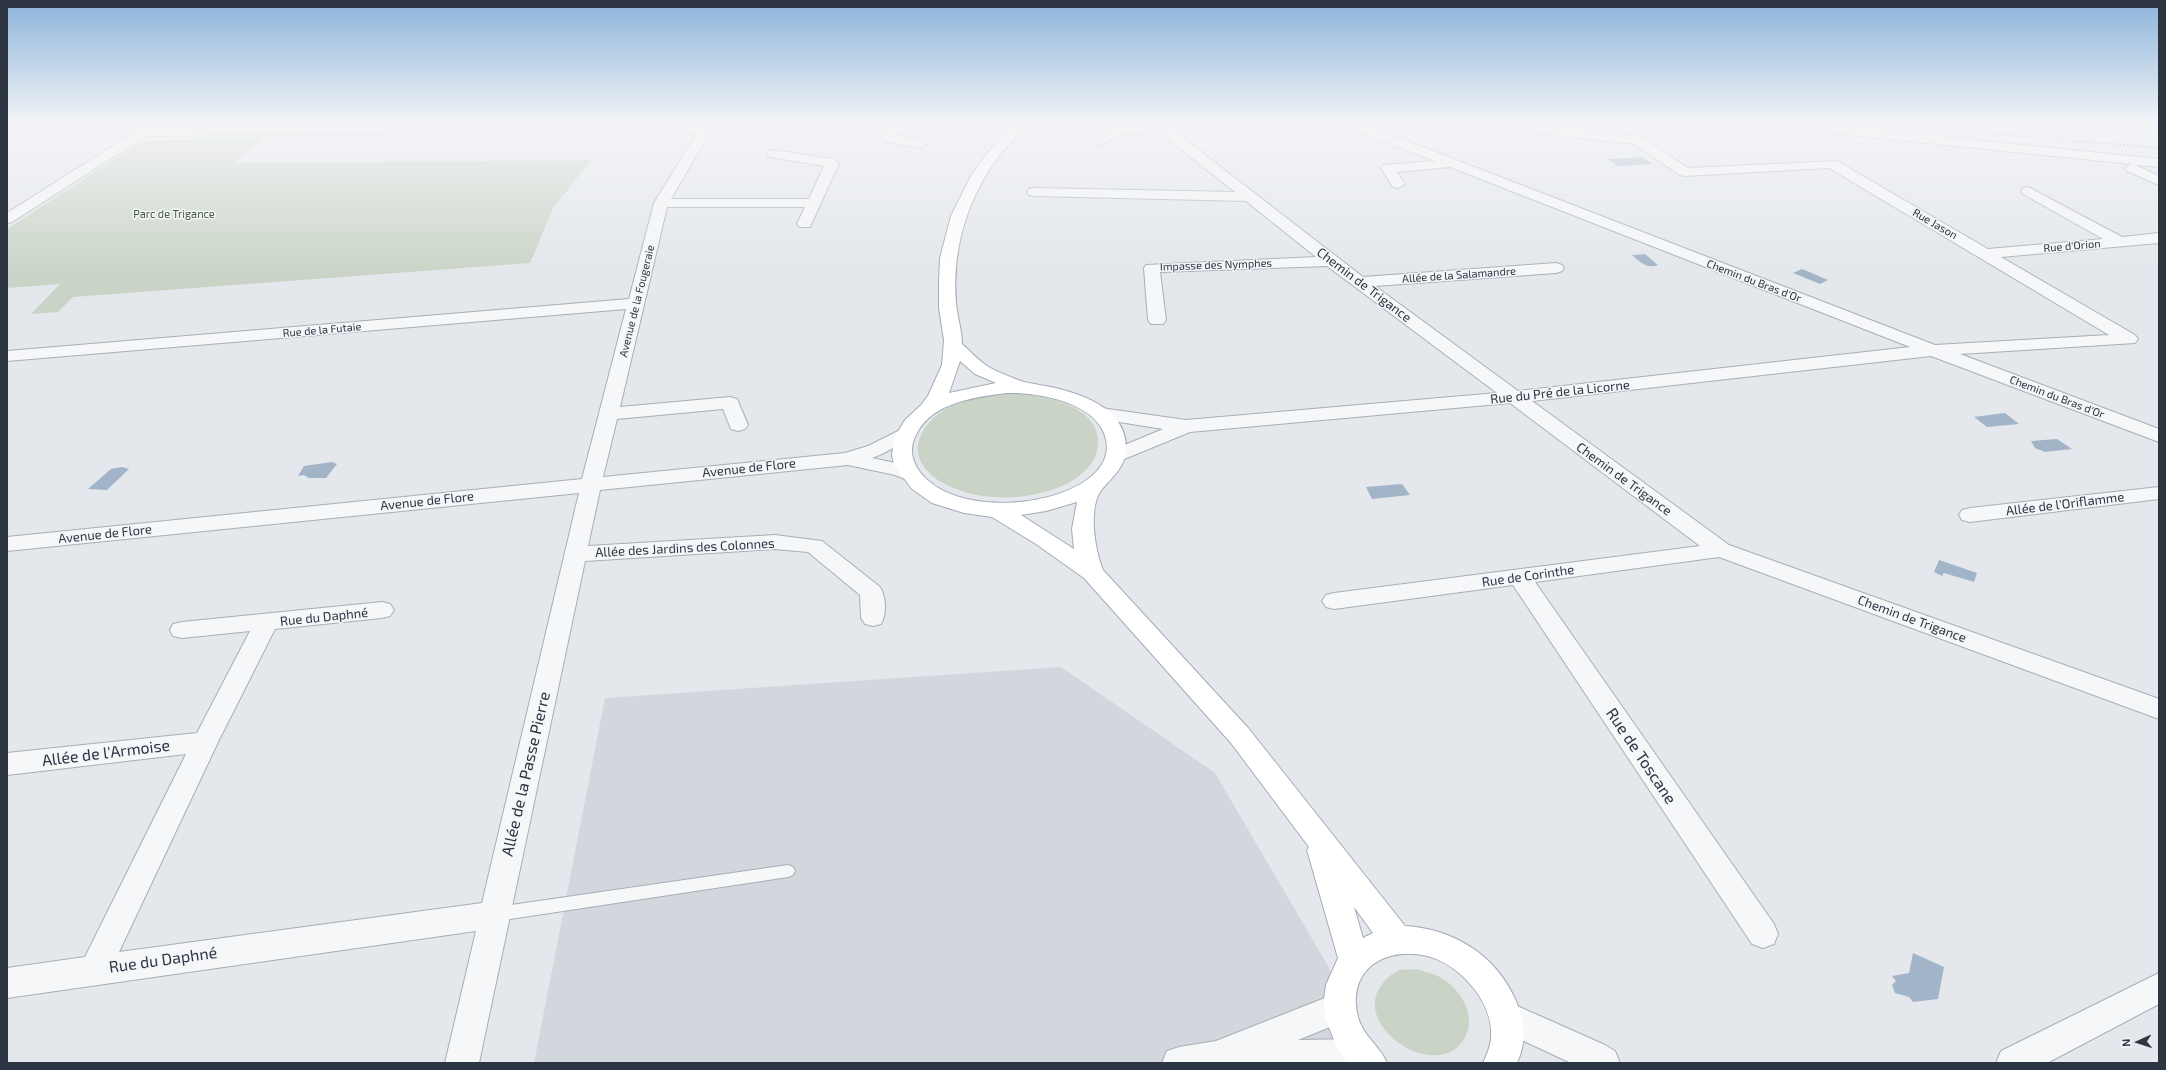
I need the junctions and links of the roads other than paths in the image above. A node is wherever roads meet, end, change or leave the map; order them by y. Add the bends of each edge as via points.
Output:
1 (78, 174) edge
2 (679, 174) edge
3 (827, 174) edge
4 (978, 174) edge
5 (1219, 174) edge
6 (1392, 174) edge
7 (1478, 174) edge
8 (1849, 174) edge
9 (2144, 174) edge
10 (2159, 181) edge
11 (1398, 184) dead end
12 (2028, 191) dead end
13 (1034, 192) dead end
14 (1247, 197) junction
15 (661, 203) junction
16 (813, 203) junction
17 (7, 219) edge
18 (805, 224) dead end
19 (2159, 238) edge
20 (2120, 242) junction
21 (1985, 254) junction
22 (1331, 261) junction
23 (1556, 268) dead end
24 (1361, 282) junction
25 (636, 303) junction
26 (1156, 320) dead end
27 (954, 346) junction
28 (1933, 350) junction
29 (7, 356) edge
30 (1022, 387) junction
31 (1514, 397) junction
32 (927, 411) junction
33 (609, 414) junction
34 (1101, 414) junction
35 (738, 425) dead end
36 (1186, 426) junction
37 (906, 433) junction
38 (2159, 436) edge
39 (1115, 456) junction
40 (847, 459) junction
41 (910, 475) junction
42 (591, 485) junction
43 (1093, 485) junction
44 (2159, 493) edge
45 (997, 510) junction
46 (1970, 515) dead end
47 (7, 544) edge
48 (1721, 550) junction
49 (576, 554) junction
50 (1092, 573) junction
51 (1520, 578) junction
52 (1334, 601) dead end
53 (382, 610) dead end
54 (873, 618) dead end
55 (266, 623) junction
56 (182, 630) dead end
57 (2159, 708) edge
58 (205, 742) junction
59 (7, 764) edge
60 (1319, 837) junction
61 (788, 871) dead end
62 (495, 915) junction
63 (1763, 934) dead end
64 (1397, 940) junction
65 (1354, 960) junction
66 (95, 970) junction
67 (7, 983) edge
68 (2159, 988) edge
69 (1340, 1007) junction
70 (1506, 1016) junction
71 (1215, 1057) junction
72 (1365, 1059) edge
73 (462, 1063) edge
74 (1179, 1063) edge
75 (1500, 1063) edge
76 (1603, 1063) edge
77 (2013, 1063) edge

1 - 17 street
2 - 15 street, Avenue de la Fougeraie
3 - 16 street
4 - 27 main road via 964,199 950,250 947,306
5 - 14 street, Chemin de Trigance
6 - 11 street
7 - 28 street, Chemin du Bras d'Or
8 - 21 street, Rue Jason
9 - 10 street
12 - 20 street
13 - 14 street
14 - 22 street, Chemin de Trigance
15 - 16 street
15 - 25 street, Avenue de la Fougeraie
16 - 18 street
19 - 20 street, Rue d'Orion
20 - 21 street, Rue d'Orion
21 - 28 street, Rue Jason via 2129,338
22 - 24 street, Chemin de Trigance
22 - 26 street, Impasse des Nymphes via 1152,268
23 - 24 street, Allée de la Salamandre
24 - 31 street, Chemin de Trigance
25 - 29 street, Rue de la Futaie
25 - 33 street, Avenue de la Fougeraie
27 - 30 main road via 981,370
27 - 32 main road via 949,374
28 - 31 street, Rue du Pré de la Licorne
28 - 38 street, Chemin du Bras d'Or
30 - 32 main road via 970,392
30 - 34 main road via 1053,391 1080,400
31 - 36 street, Rue du Pré de la Licorne
31 - 48 street, Chemin de Trigance
32 - 37 main road via 914,421
33 - 35 street via 730,403
33 - 42 street, Avenue de la Fougeraie
34 - 36 street
34 - 39 main road via 1111,427 1116,441
36 - 39 street
37 - 40 street, Avenue de Flore via 875,450
37 - 41 main road via 902,461
39 - 43 main road via 1107,471
40 - 41 street, Avenue de Flore via 902,470
40 - 42 street, Avenue de Flore
41 - 45 main road via 923,489 944,500 969,507
42 - 47 street, Avenue de Flore
42 - 49 street, Allée de la Passe Pierre
43 - 45 main road via 1066,499 1033,508
43 - 50 main road via 1084,507 1083,547
44 - 46 street, Allée de l'Oriflamme
45 - 50 main road
48 - 51 street, Rue de Corinthe
48 - 57 street, Chemin de Trigance
49 - 54 street, Allée des Jardins des Colonnes via 775,542 814,546 872,592
49 - 62 street, Allée de la Passe Pierre
50 - 60 main road via 1240,736
51 - 52 street, Rue de Corinthe
51 - 63 street, Rue de Toscane
53 - 55 street, Rue du Daphné
55 - 56 street, Rue du Daphné
55 - 58 street, Rue du Daphné
58 - 59 street, Allée de l'Armoise
58 - 66 street, Rue du Daphné
60 - 64 main road
60 - 65 main road
61 - 62 lane
62 - 66 street, Rue du Daphné
62 - 73 street, Allée de la Passe Pierre
64 - 65 main road via 1373,946
64 - 70 main road via 1424,941 1451,951 1476,967 1494,990
65 - 69 main road via 1340,989
66 - 67 street
68 - 77 street
69 - 71 street
69 - 72 main road via 1346,1032
70 - 75 main road via 1508,1042
70 - 76 street
71 - 72 street
71 - 74 street

